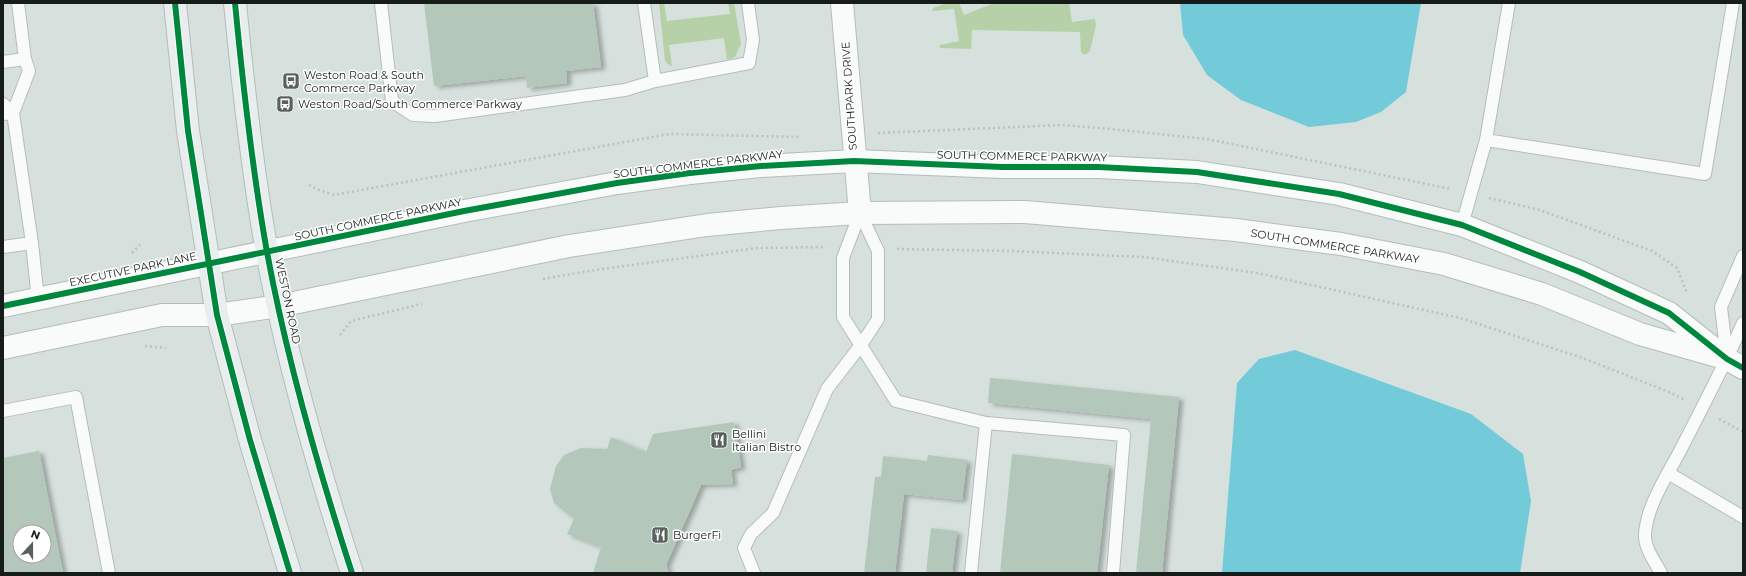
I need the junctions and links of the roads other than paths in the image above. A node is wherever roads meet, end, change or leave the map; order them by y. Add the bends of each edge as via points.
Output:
1 (18, 3) edge
2 (175, 3) edge
3 (235, 3) edge
4 (381, 3) edge
5 (644, 3) edge
6 (748, 3) edge
7 (842, 3) edge
8 (1509, 3) edge
9 (1733, 3) edge
10 (25, 59) junction
11 (3, 62) edge
12 (654, 81) junction
13 (3, 104) edge
14 (8, 114) edge
15 (1486, 140) junction
16 (854, 161) junction
17 (860, 214) junction
18 (1462, 226) junction
19 (32, 243) junction
20 (3, 247) edge
21 (267, 252) junction
22 (1743, 256) edge
23 (209, 264) junction
24 (38, 299) junction
25 (3, 306) edge
26 (278, 306) junction
27 (217, 315) junction
28 (1743, 323) edge
29 (861, 345) junction
30 (3, 348) edge
31 (1735, 364) edge
32 (3, 411) edge
33 (986, 423) junction
34 (1668, 473) junction
35 (1743, 517) edge
36 (109, 573) edge
37 (290, 573) edge
38 (352, 573) edge
39 (754, 573) edge
40 (971, 573) edge
41 (1113, 573) edge
42 (1661, 573) edge

1 - 10 lane
2 - 23 main road via 188,131
3 - 21 main road, WESTON ROAD via 250,142
4 - 12 lane via 392,101 413,115 435,116 625,90
5 - 12 lane
6 - 12 lane via 753,40 749,63
7 - 16 street, SOUTHPARK DRIVE
8 - 15 lane
9 - 15 lane via 1705,174
10 - 11 lane
10 - 14 lane via 29,71
13 - 14 lane
14 - 19 lane
15 - 18 lane
16 - 17 street, SOUTHPARK DRIVE
16 - 18 street, SOUTH COMMERCE PARKWAY via 1196,172 1339,194
16 - 21 street, SOUTH COMMERCE PARKWAY via 761,166 617,183 464,211
17 - 26 street, SOUTH COMMERCE PARKWAY via 774,218 632,235
17 - 29 lane via 843,258 843,317
17 - 29 lane via 878,251 878,319
17 - 31 street, SOUTH COMMERCE PARKWAY via 1025,212 1236,230 1341,244 1444,264 1542,294 1640,334
18 - 31 street, SOUTH COMMERCE PARKWAY via 1580,272 1668,313
19 - 20 lane
19 - 24 lane
21 - 23 street, EXECUTIVE PARK LANE
21 - 26 main road, WESTON ROAD
22 - 31 lane via 1721,307
23 - 24 street, EXECUTIVE PARK LANE
23 - 27 main road
24 - 25 street, EXECUTIVE PARK LANE
26 - 27 street, SOUTH COMMERCE PARKWAY
26 - 38 main road, WESTON ROAD via 312,442
27 - 30 street via 162,315
27 - 37 main road via 250,440
28 - 31 lane
29 - 33 lane via 896,401
29 - 39 lane via 827,390 774,513 751,534 744,548
31 - 34 lane via 1701,409
32 - 36 lane via 76,397
33 - 40 lane
33 - 41 lane via 1124,435
34 - 35 lane
34 - 42 lane via 1650,514 1645,536 1650,554

